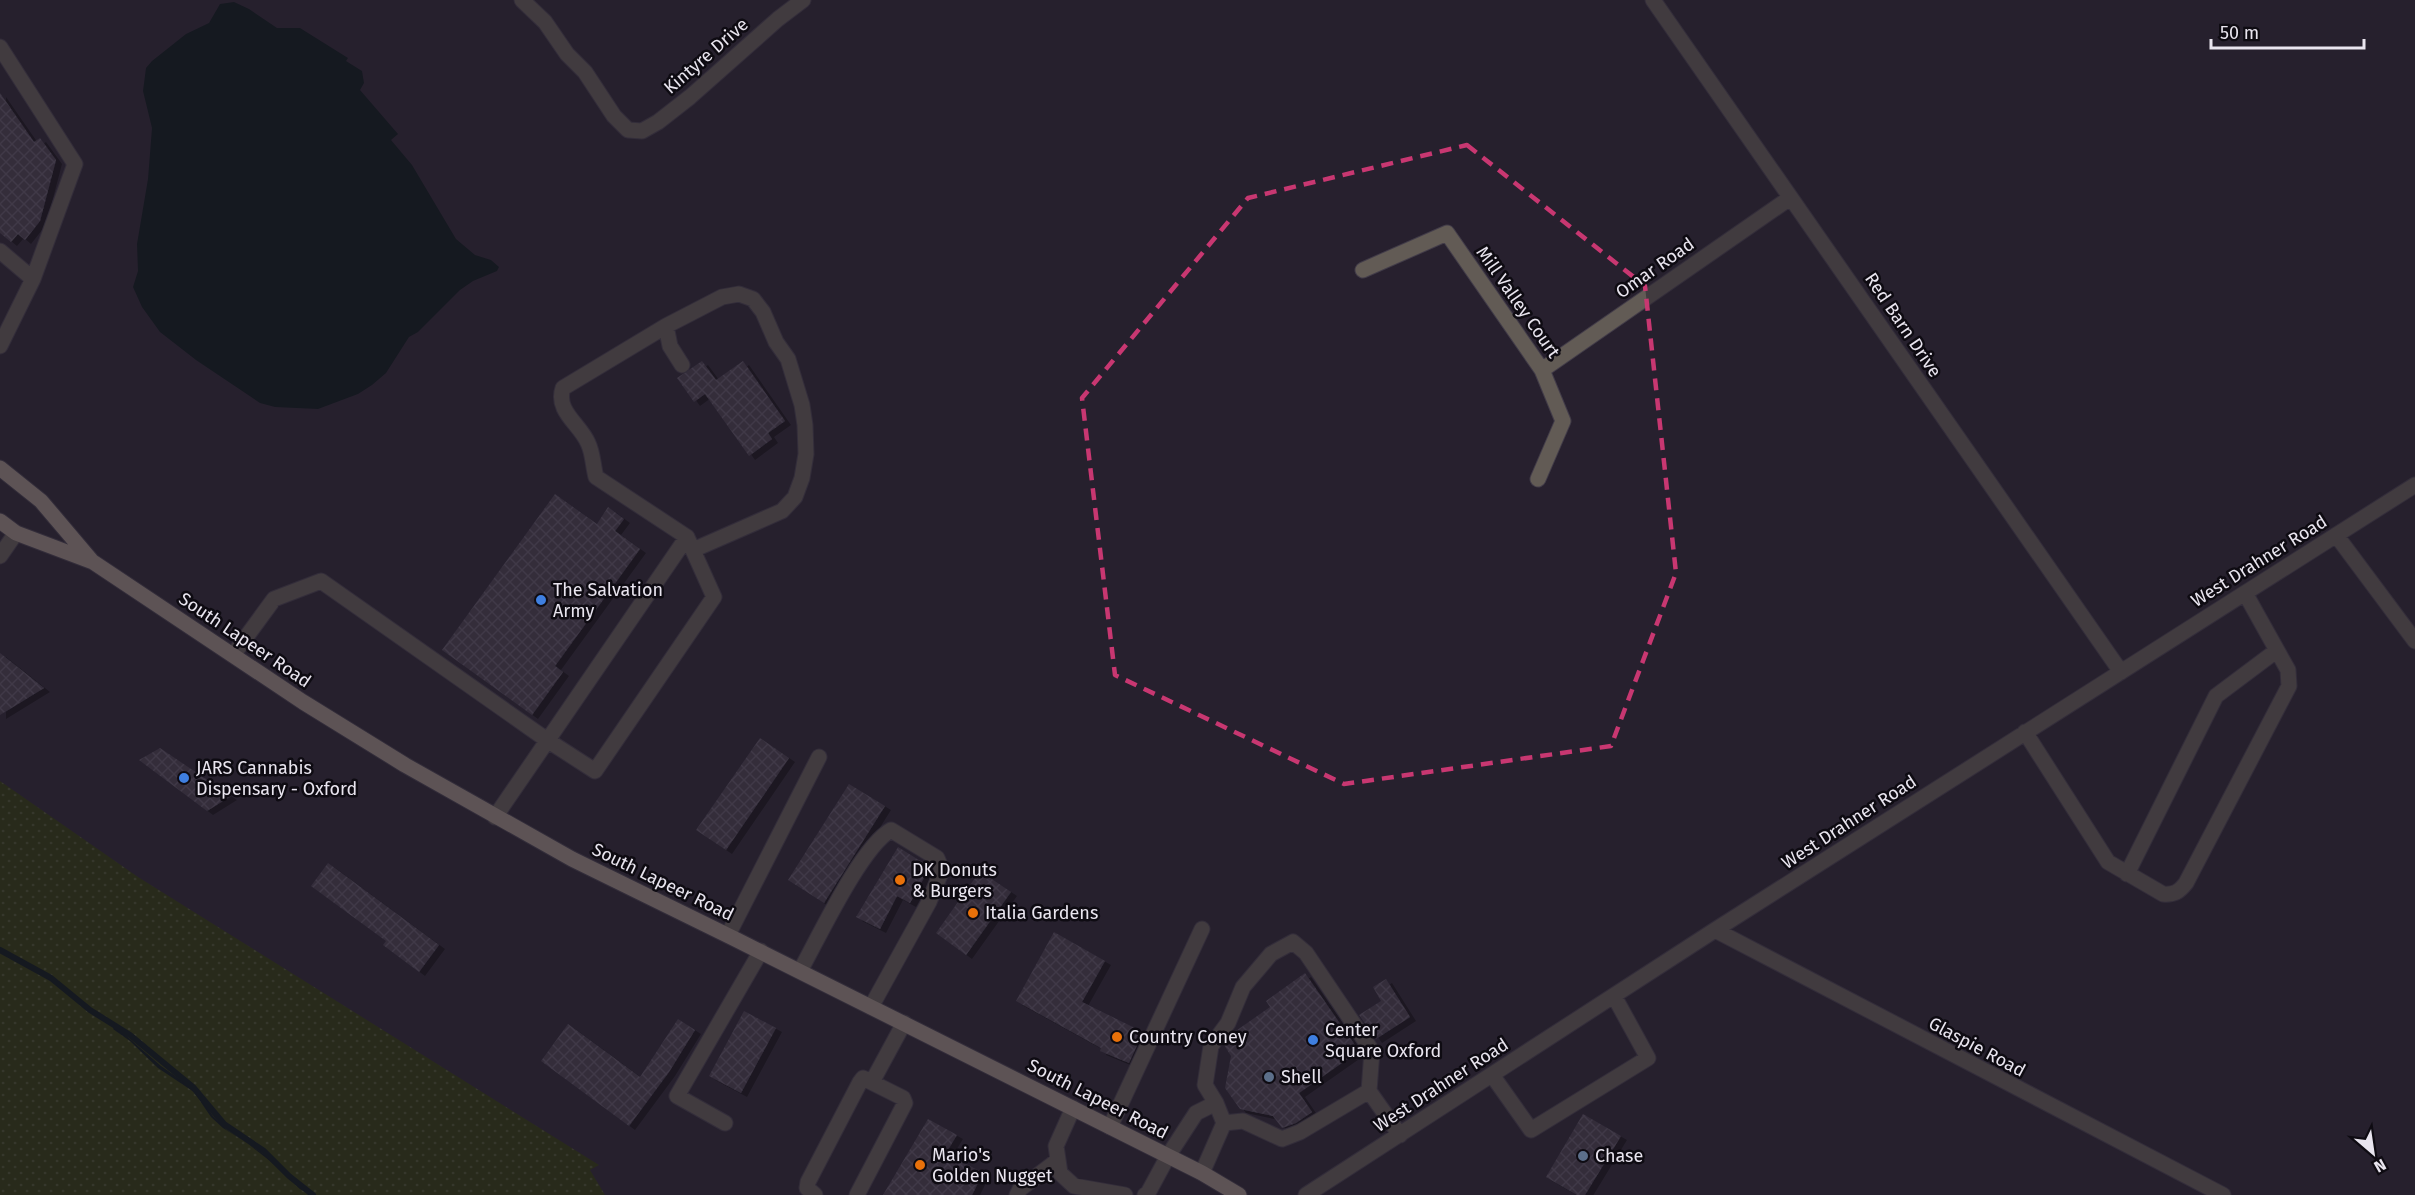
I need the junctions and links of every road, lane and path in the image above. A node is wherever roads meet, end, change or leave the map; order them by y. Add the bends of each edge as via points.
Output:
1 (522, 0) edge
2 (803, 0) edge
3 (1653, 0) edge
4 (0, 47) edge
5 (1790, 198) junction
6 (0, 251) edge
7 (1363, 270) dead end
8 (33, 279) junction
9 (666, 326) junction
10 (0, 346) edge
11 (682, 364) dead end
12 (1542, 370) junction
13 (0, 468) edge
14 (1538, 479) dead end
15 (2415, 485) edge
16 (0, 521) edge
17 (16, 534) junction
18 (2336, 535) junction
19 (690, 543) junction
20 (0, 556) edge
21 (93, 562) junction
22 (2245, 593) junction
23 (2415, 641) edge
24 (2276, 651) junction
25 (233, 655) junction
26 (2121, 672) junction
27 (2025, 732) junction
28 (547, 741) junction
29 (819, 757) dead end
30 (495, 817) junction
31 (2127, 874) junction
32 (1202, 929) dead end
33 (1715, 930) junction
34 (728, 935) junction
35 (761, 951) junction
36 (800, 971) junction
37 (1614, 996) junction
38 (871, 1007) junction
39 (904, 1023) junction
40 (1492, 1075) junction
41 (872, 1082) junction
42 (1369, 1091) junction
43 (1216, 1102) junction
44 (1073, 1108) junction
45 (725, 1123) dead end
46 (1224, 1123) junction
47 (1110, 1126) junction
48 (1400, 1134) junction
49 (1168, 1156) junction
50 (1058, 1160) junction
51 (1202, 1173) junction
52 (1119, 1194) edge
53 (815, 1195) edge
54 (857, 1195) edge
55 (1017, 1195) edge
56 (1145, 1195) edge
57 (1239, 1195) edge
58 (1306, 1195) edge
59 (2223, 1195) edge

1 - 2 street, Kintyre Drive via 585,72 614,116 628,130 642,131 690,97
3 - 5 street, Red Barn Drive
4 - 8 street via 75,164
5 - 12 street, Omar Road
5 - 26 street, Red Barn Drive
6 - 8 street
7 - 12 street, Mill Valley Court via 1447,233
8 - 10 street
9 - 11 street via 670,346
9 - 19 street via 563,388 560,397 563,408 588,443 596,477
9 - 19 street via 722,297 739,294 753,299 788,359 805,425 802,478 795,496 782,511
12 - 14 street, Mill Valley Court via 1563,421
13 - 21 main road, South Lapeer Road via 41,501
15 - 18 street, West Drahner Road
16 - 17 main road, South Lapeer Road
17 - 20 street
17 - 21 main road, South Lapeer Road
18 - 22 street, West Drahner Road
18 - 23 street
19 - 28 street
19 - 28 street via 714,597 595,771
21 - 25 main road, South Lapeer Road
22 - 24 street
22 - 26 street, West Drahner Road
24 - 31 street via 2216,696
24 - 31 street via 2288,670 2289,686 2186,883 2172,895 2163,894
25 - 28 street via 274,599 321,581
25 - 30 main road, South Lapeer Road via 323,715
26 - 27 street, West Drahner Road
27 - 31 street via 2108,862
27 - 33 street, West Drahner Road
28 - 30 street
29 - 34 street
30 - 34 main road, South Lapeer Road via 572,860
32 - 47 street
33 - 37 street, West Drahner Road
33 - 59 street, Glaspie Road
34 - 35 main road, South Lapeer Road
35 - 36 main road, South Lapeer Road
35 - 45 street via 676,1096
36 - 38 main road, South Lapeer Road
36 - 38 street via 867,851 891,830 937,858 942,870
37 - 40 street, West Drahner Road
37 - 40 street via 1648,1058 1531,1130
38 - 39 main road, South Lapeer Road
39 - 41 street
39 - 44 main road, South Lapeer Road
40 - 48 street, West Drahner Road
41 - 53 street via 863,1078 860,1082 808,1182 807,1188
41 - 54 street via 903,1098 905,1103
42 - 43 street via 1372,1051 1306,953 1293,942 1271,954 1243,987 1228,1023 1211,1046 1205,1086
42 - 46 street via 1282,1139 1243,1121
42 - 48 street
43 - 46 street
43 - 49 street via 1196,1113
44 - 47 main road, South Lapeer Road
44 - 50 street via 1056,1146
46 - 51 street
47 - 49 main road, South Lapeer Road
48 - 58 street, West Drahner Road
49 - 51 main road, South Lapeer Road
49 - 56 street
50 - 52 street via 1060,1173 1074,1186
50 - 55 street
51 - 57 main road, South Lapeer Road

